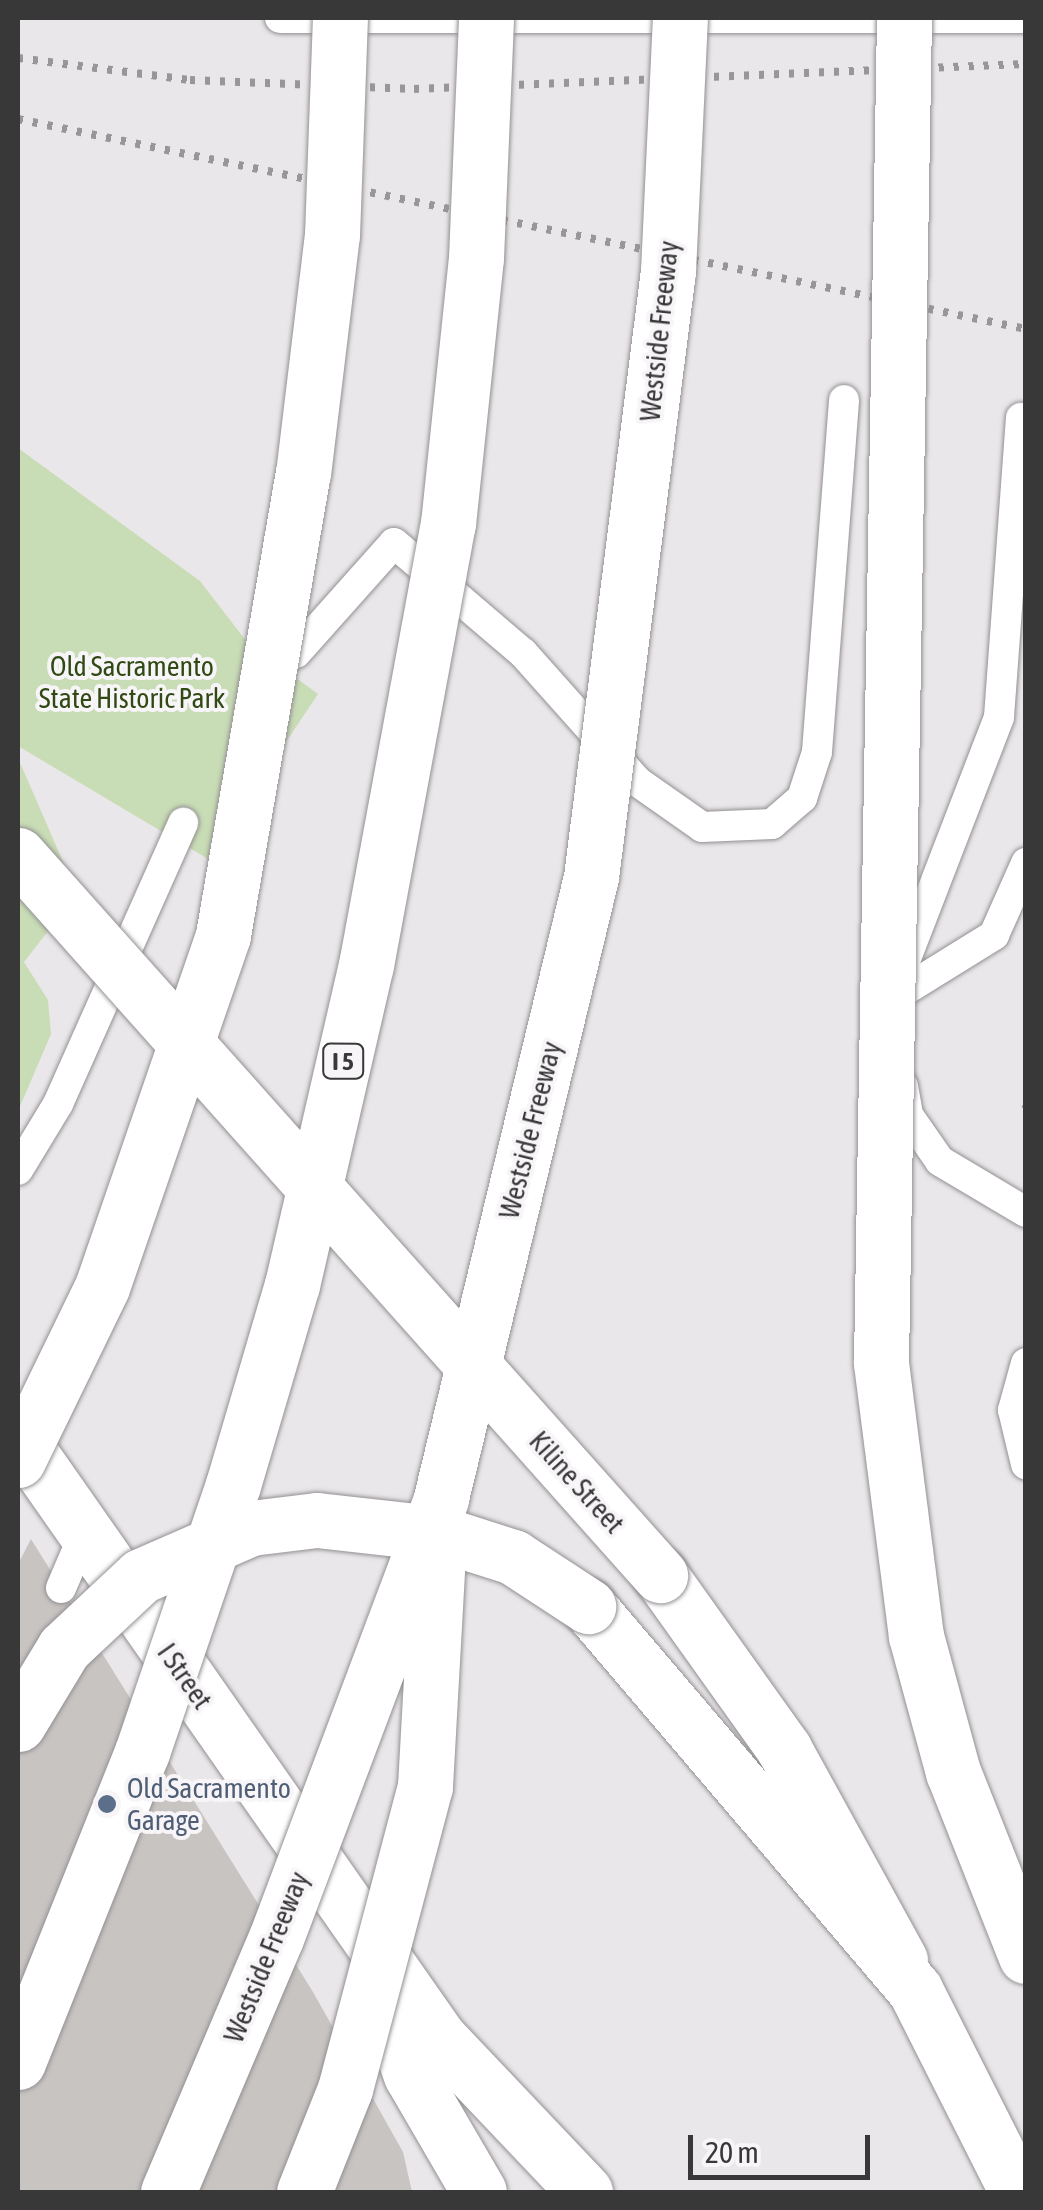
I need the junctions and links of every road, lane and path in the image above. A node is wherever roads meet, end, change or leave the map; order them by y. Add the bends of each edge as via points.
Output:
1 (280, 18) edge
2 (340, 18) edge
3 (486, 18) edge
4 (680, 18) edge
5 (904, 18) edge
6 (1026, 18) edge
7 (844, 400) dead end
8 (1021, 418) dead end
9 (296, 653) dead end
10 (183, 823) dead end
11 (18, 855) edge
12 (1026, 863) edge
13 (899, 994) junction
14 (18, 1170) edge
15 (1026, 1212) edge
16 (1026, 1363) edge
17 (18, 1436) edge
18 (18, 1460) edge
19 (1026, 1464) edge
20 (440, 1498) junction
21 (83, 1559) junction
22 (79, 1617) dead end
23 (18, 1724) edge
24 (354, 1916) junction
25 (1026, 1956) edge
26 (914, 1990) junction
27 (18, 2062) edge
28 (168, 2192) edge
29 (304, 2192) edge
30 (480, 2192) edge
31 (585, 2192) edge
32 (1017, 2192) edge

1 - 6 lane
2 - 18 main road, bridge via 332,235 303,474 223,936 180,1081 102,1287
3 - 27 main road, I 5, bridge via 476,258 448,524 366,965 292,1285 233,1485 142,1752
4 - 20 main road, Westside Freeway, bridge via 668,271 591,877
5 - 25 main road, bridge via 881,1363 916,1636 953,1772
7 - 9 lane via 816,752 802,798 772,824 734,832 702,826 638,782 523,652 394,543
8 - 13 lane via 999,717 908,944
10 - 14 lane via 58,1104
11 - 26 main road, Kiline Street, bridge via 660,1575 805,1782
12 - 13 lane via 994,935
13 - 15 lane via 908,1116 940,1161
16 - 19 lane via 1012,1410
17 - 21 main road, I Street
20 - 28 main road, Westside Freeway, bridge via 276,1938
20 - 29 main road, bridge via 425,1786 345,2088
21 - 22 lane
21 - 24 main road, I Street
23 - 26 main road, bridge via 64,1648 140,1576 251,1528 316,1520 441,1534 513,1557 588,1606
24 - 30 main road, I Street via 410,2075
24 - 31 main road, I Street via 439,2038
26 - 32 main road, Kiline Street

